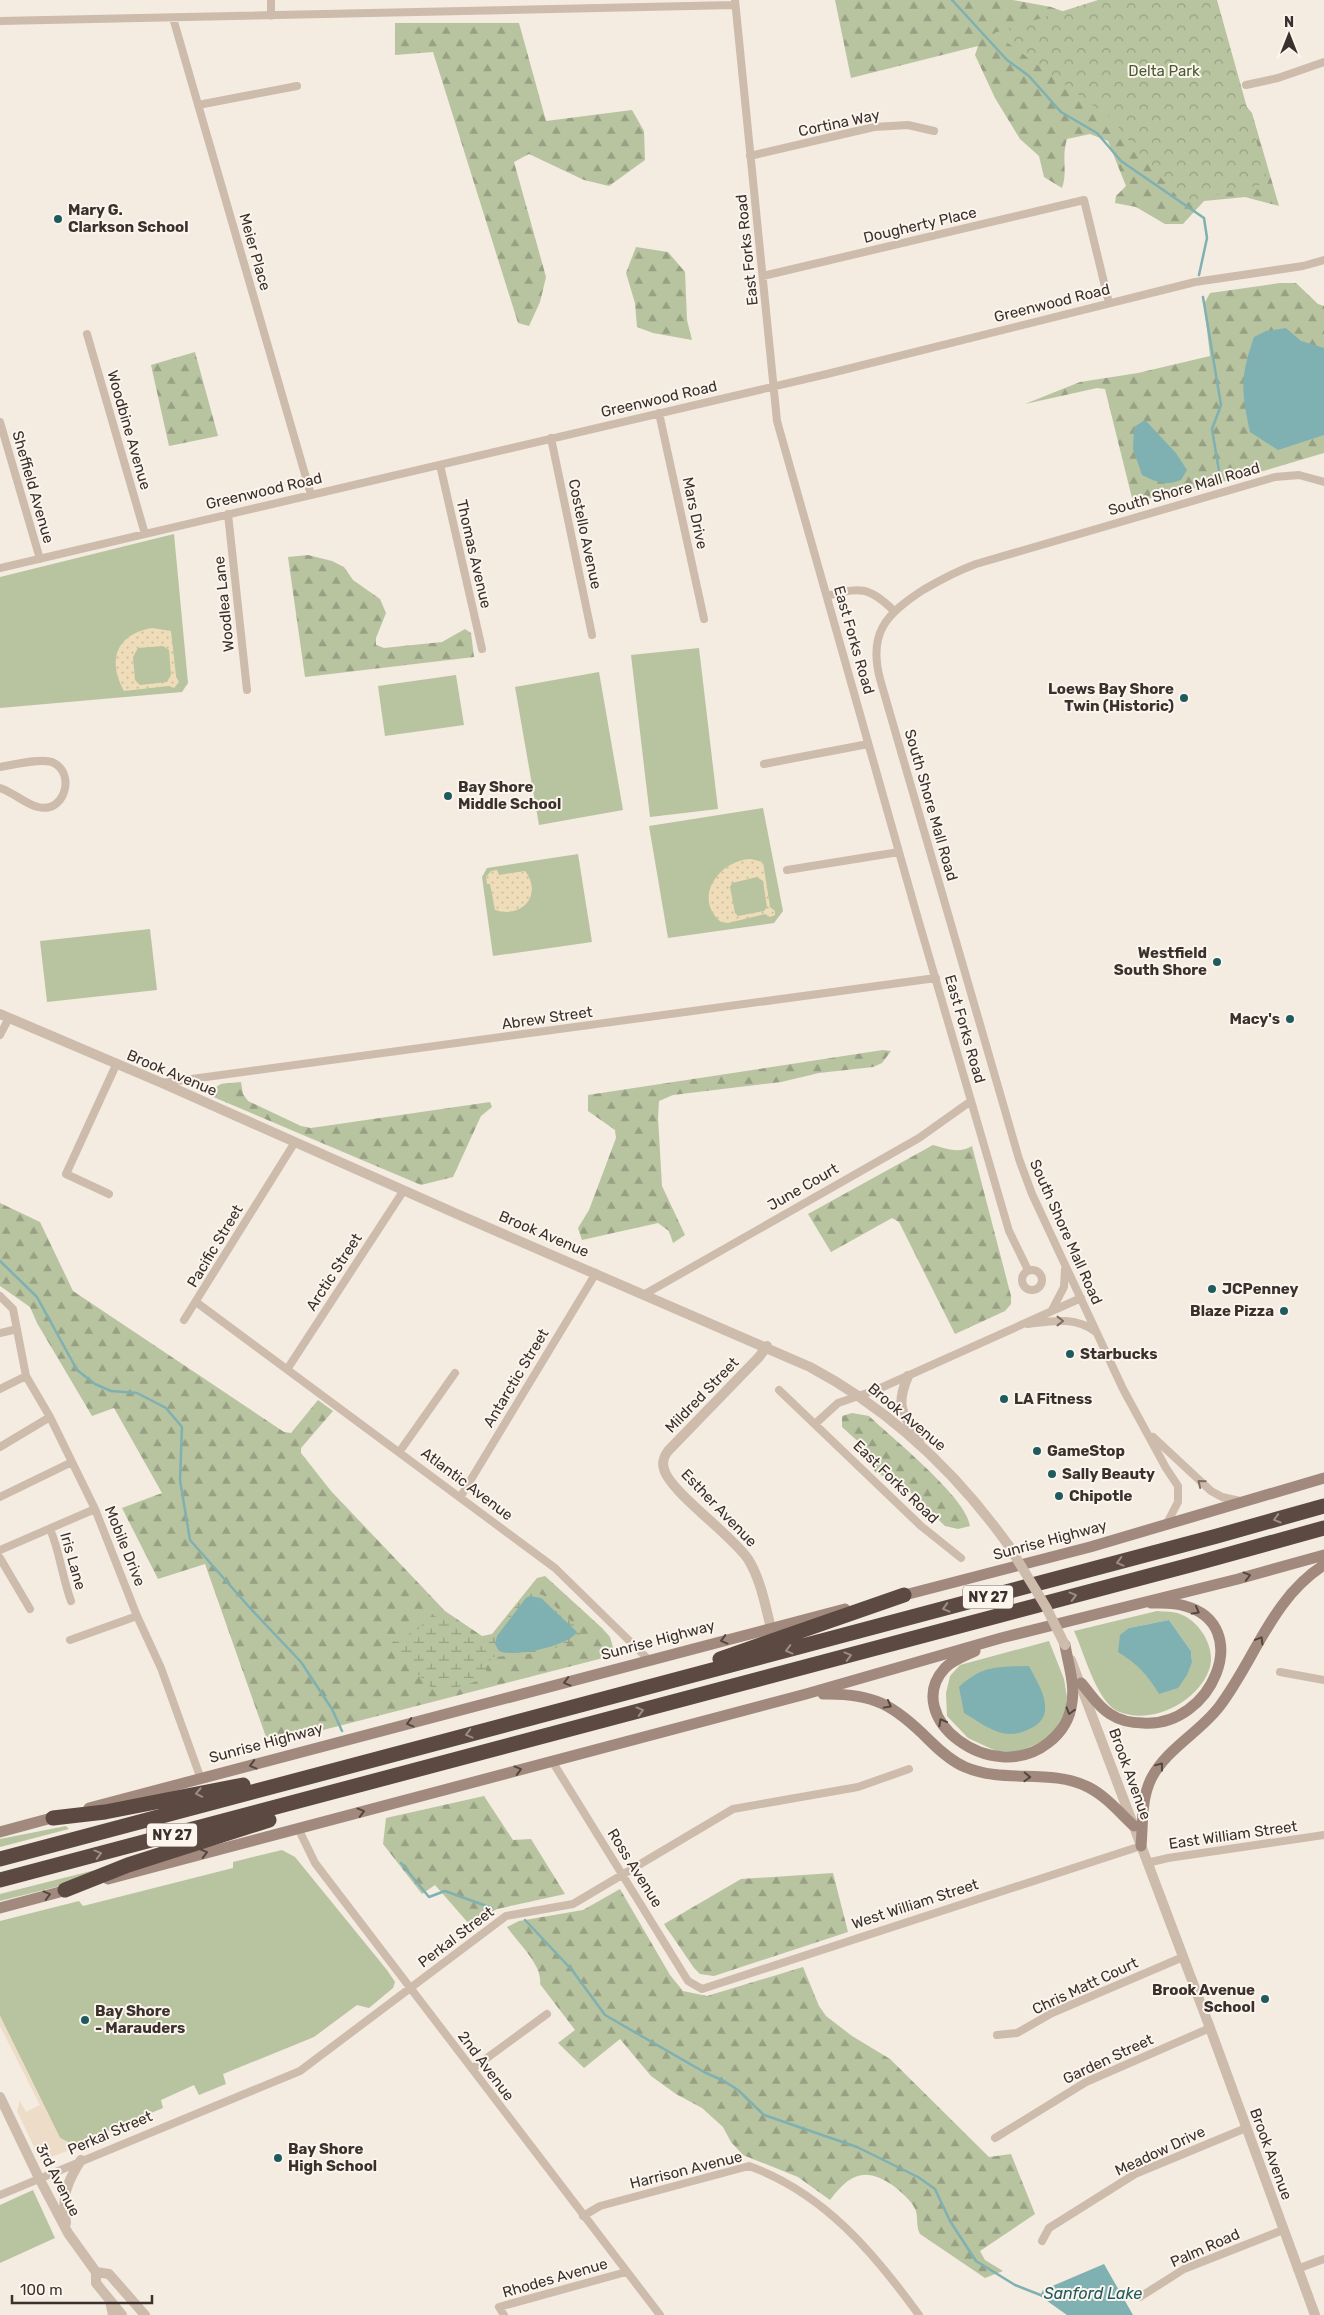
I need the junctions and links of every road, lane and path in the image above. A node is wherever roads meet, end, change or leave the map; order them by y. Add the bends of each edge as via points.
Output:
1 (271, 0) edge
2 (735, 3) edge
3 (271, 16) junction
4 (173, 18) junction
5 (0, 21) edge
6 (1324, 62) edge
7 (1246, 85) dead end
8 (296, 86) dead end
9 (198, 106) junction
10 (934, 131) dead end
11 (750, 156) junction
12 (1324, 260) edge
13 (763, 276) junction
14 (1109, 302) junction
15 (86, 334) dead end
16 (775, 386) junction
17 (659, 413) junction
18 (0, 422) edge
19 (551, 438) junction
20 (440, 465) junction
21 (1324, 482) edge
22 (311, 495) junction
23 (228, 514) junction
24 (145, 534) junction
25 (40, 559) junction
26 (0, 568) edge
27 (827, 596) junction
28 (894, 611) junction
29 (704, 620) dead end
30 (592, 635) dead end
31 (482, 649) dead end
32 (247, 690) dead end
33 (868, 744) junction
34 (764, 764) dead end
35 (0, 767) edge
36 (0, 788) edge
37 (899, 852) junction
38 (787, 870) dead end
39 (936, 978) junction
40 (4, 1016) edge
41 (0, 1035) edge
42 (116, 1065) junction
43 (162, 1083) junction
44 (971, 1100) junction
45 (295, 1142) junction
46 (404, 1190) junction
47 (109, 1194) dead end
48 (1064, 1264) junction
49 (1028, 1270) dead end
50 (596, 1273) junction
51 (645, 1294) junction
52 (0, 1296) edge
53 (1081, 1298) junction
54 (196, 1302) junction
55 (1052, 1310) junction
56 (184, 1320) dead end
57 (1018, 1326) junction
58 (17, 1329) junction
59 (0, 1333) edge
60 (1098, 1334) junction
61 (255, 1345) joint
62 (767, 1346) junction
63 (288, 1368) junction
64 (455, 1372) dead end
65 (26, 1376) junction
66 (908, 1376) junction
67 (0, 1389) edge
68 (779, 1390) dead end
69 (860, 1396) junction
70 (50, 1417) junction
71 (815, 1424) junction
72 (1147, 1432) junction
73 (0, 1447) edge
74 (400, 1451) junction
75 (932, 1456) junction
76 (72, 1462) junction
77 (663, 1466) joint
78 (1324, 1478) edge
79 (461, 1496) junction
80 (0, 1497) edge
81 (1245, 1502) junction
82 (1324, 1506) edge
83 (95, 1509) junction
84 (1166, 1525) junction
85 (50, 1528) junction
86 (1322, 1528) edge
87 (0, 1550) edge
88 (1324, 1555) edge
89 (0, 1558) edge
90 (960, 1558) dead end
91 (1324, 1565) edge
92 (904, 1595) junction
93 (70, 1601) dead end
94 (1132, 1604) junction
95 (30, 1609) dead end
96 (137, 1616) junction
97 (771, 1628) junction
98 (1001, 1638) junction
99 (70, 1640) dead end
100 (1065, 1645) junction
101 (649, 1660) junction
102 (1280, 1672) dead end
103 (1324, 1680) edge
104 (1081, 1683) junction
105 (652, 1686) junction
106 (806, 1694) junction
107 (552, 1761) junction
108 (909, 1769) dead end
109 (317, 1775) junction
110 (201, 1779) junction
111 (344, 1789) junction
112 (53, 1818) junction
113 (1134, 1826) junction
114 (298, 1828) junction
115 (0, 1832) edge
116 (1324, 1835) edge
117 (1141, 1846) junction
118 (0, 1859) edge
119 (1147, 1863) junction
120 (622, 1874) junction
121 (0, 1880) edge
122 (65, 1890) junction
123 (0, 1908) edge
124 (1183, 1957) junction
125 (410, 1988) junction
126 (697, 1988) joint
127 (547, 2014) dead end
128 (1210, 2028) junction
129 (998, 2035) dead end
130 (472, 2069) junction
131 (0, 2097) edge
132 (1246, 2128) junction
133 (996, 2138) dead end
134 (81, 2160) junction
135 (39, 2178) junction
136 (0, 2195) edge
137 (584, 2216) junction
138 (1283, 2230) junction
139 (68, 2233) junction
140 (1042, 2241) dead end
141 (1324, 2259) edge
142 (1297, 2269) junction
143 (96, 2272) junction
144 (626, 2272) junction
145 (1140, 2297) dead end
146 (108, 2299) junction
147 (112, 2315) edge
148 (122, 2315) edge
149 (145, 2315) edge
150 (504, 2315) edge
151 (660, 2315) edge
152 (919, 2315) edge
153 (1314, 2315) edge

1 - 3 street
2 - 3 street
2 - 11 street, East Forks Road
3 - 4 street
4 - 5 street
4 - 9 street, Meier Place
6 - 7 street
8 - 9 street
9 - 22 street, Meier Place
10 - 11 street, Cortina Way via 908,125 874,127
11 - 13 street, East Forks Road
12 - 14 street, Greenwood Road via 1195,282
13 - 14 street, Dougherty Place via 1084,200
13 - 16 street, East Forks Road
14 - 16 street, Greenwood Road
15 - 24 street, Woodbine Avenue
16 - 17 street, Greenwood Road
16 - 27 street, East Forks Road via 777,421
17 - 19 street, Greenwood Road
17 - 29 street, Mars Drive
18 - 25 street, Sheffield Avenue
19 - 20 street, Greenwood Road
19 - 30 street, Costello Avenue
20 - 22 street, Greenwood Road
20 - 31 street, Thomas Avenue
21 - 28 street, South Shore Mall Road via 1299,475 1275,477 992,558 940,580
22 - 23 street, Greenwood Road
23 - 24 street, Greenwood Road
23 - 32 street, Woodlea Lane
24 - 25 street, Greenwood Road
25 - 26 street, Greenwood Road
27 - 28 street via 868,590
27 - 33 street, East Forks Road
28 - 48 street, South Shore Mall Road via 877,644 880,679 1019,1159
33 - 34 street
33 - 37 street, East Forks Road
35 - 36 street via 54,762 61,770 66,789 55,804 38,808
37 - 38 street
37 - 39 street, East Forks Road
39 - 43 street, Abrew Street
39 - 44 street, East Forks Road
40 - 41 street
40 - 42 street, Brook Avenue
42 - 43 street, Brook Avenue
42 - 47 street via 66,1174
43 - 45 street, Brook Avenue
44 - 49 street, East Forks Road via 1009,1231
44 - 51 street, June Court via 919,1138
45 - 46 street, Brook Avenue
45 - 54 street, Pacific Street
46 - 50 street, Brook Avenue
46 - 63 street, Arctic Street
48 - 53 street, South Shore Mall Road
48 - 55 street via 1064,1287
50 - 51 street, Brook Avenue
50 - 79 street, Antarctic Street
51 - 62 street, Brook Avenue
52 - 58 street, Mobile Drive via 13,1310
53 - 55 street
53 - 60 street, South Shore Mall Road
54 - 56 street
54 - 61 street, Pacific Street
55 - 57 street
57 -> 60 street via 1066,1320 1080,1323
57 - 66 street
58 - 59 street
58 - 65 street, Mobile Drive
60 - 72 street, South Shore Mall Road
61 - 63 street, Atlantic Avenue
62 - 69 street, Brook Avenue
62 - 77 street, Mildred Street via 668,1451
63 - 74 street, Atlantic Avenue
64 - 74 street
65 - 67 street
65 - 70 street, Mobile Drive
66 - 69 street
66 - 75 street via 900,1397 901,1410
68 - 71 street, East Forks Road
69 - 71 street via 838,1403
69 - 75 street, Brook Avenue
70 - 73 street
70 - 76 street, Mobile Drive
71 - 90 street, East Forks Road via 921,1526
81 -> 72 street, South Shore Mall Road via 1210,1491
72 - 84 street, South Shore Mall Road via 1179,1489 1177,1506
74 - 79 street, Atlantic Avenue
75 - 100 street, Brook Avenue, bridge via 969,1494 1009,1546 1042,1599
76 - 80 street
76 - 83 street, Mobile Drive
77 - 97 street, Esther Avenue via 674,1485 746,1556 758,1579
78 - 81 main road, Sunrise Highway
79 - 101 street, Atlantic Avenue via 555,1568
81 - 84 main road, Sunrise Highway
82 -> 105 highway, NY 27
83 - 85 street
83 - 96 street, Mobile Drive
84 - 92 main road, Sunrise Highway
85 - 87 street
85 - 93 street, Iris Lane
111 -> 86 highway, NY 27
94 -> 88 main road
89 - 95 street
117 -> 91 main road via 1146,1795 1158,1768 1218,1708 1278,1610 1299,1585
92 - 97 main road, Sunrise Highway
92 - 105 highway via 729,1655
94 - 98 main road
94 -> 104 main road via 1178,1604 1207,1618 1217,1634 1220,1651 1219,1668 1209,1690 1185,1713 1167,1721 1147,1724 1125,1721 1110,1714
96 - 99 street
96 - 110 street, Mobile Drive via 161,1668
97 -> 101 main road, Sunrise Highway
100 -> 98 main road via 1073,1695 1070,1713 1062,1729 1032,1753 1012,1757 991,1756 970,1749 949,1732 937,1711 934,1695 941,1674 948,1666
98 - 106 main road
100 - 104 street, Brook Avenue
101 -> 110 main road, Sunrise Highway
102 - 103 street
104 - 113 street, Brook Avenue
105 -> 109 highway, NY 27
106 - 107 main road
106 -> 113 main road via 854,1694 880,1701 901,1714 963,1766 994,1775 1054,1778 1079,1783 1100,1793
114 -> 107 main road
107 - 120 street, Ross Avenue
108 - 120 street, Perkal Street via 858,1787 733,1809
109 -> 112 highway
109 - 118 highway, NY 27
110 - 112 main road, Sunrise Highway
121 -> 111 highway, NY 27
111 - 122 highway via 275,1818 128,1865
112 - 115 main road, Sunrise Highway
113 - 117 street, Brook Avenue
122 -> 114 main road
114 - 125 street, 2nd Avenue via 315,1863
116 - 119 street, East William Street
117 - 119 street, Brook Avenue
117 - 126 street, West William Street
119 - 124 street, Brook Avenue
120 - 125 street, Perkal Street via 573,1904 506,1916
120 - 126 street, Ross Avenue via 688,1981
123 -> 122 main road
124 - 128 street, Brook Avenue
124 - 129 street, Chris Matt Court via 1052,2013 1017,2034
125 - 130 street, 2nd Avenue
125 - 134 street, Perkal Street via 300,2071
127 - 130 street
128 - 132 street, Brook Avenue
128 - 133 street, Garden Street via 1086,2082
130 - 137 street, 2nd Avenue
131 - 135 street, 3rd Avenue
132 - 138 street, Brook Avenue
132 - 140 street, Meadow Drive via 1135,2174 1049,2228
134 - 135 street, Perkal Street
134 - 139 street via 64,2194
135 - 136 street, Perkal Street
135 - 139 street, 3rd Avenue
137 - 144 street, 2nd Avenue
137 - 152 street, Harrison Avenue via 600,2206 749,2166 800,2191 840,2221 869,2250
138 - 142 street, Brook Avenue
138 - 145 street, Palm Road via 1184,2269
139 - 143 street, 3rd Avenue
141 - 142 street
142 - 153 street, Brook Avenue
143 - 146 street, 3rd Avenue via 96,2283
143 - 149 street, 3rd Avenue via 109,2274
144 - 150 street, Rhodes Avenue via 499,2307
144 - 151 street, 2nd Avenue
146 - 147 street
146 - 148 street, 3rd Avenue

